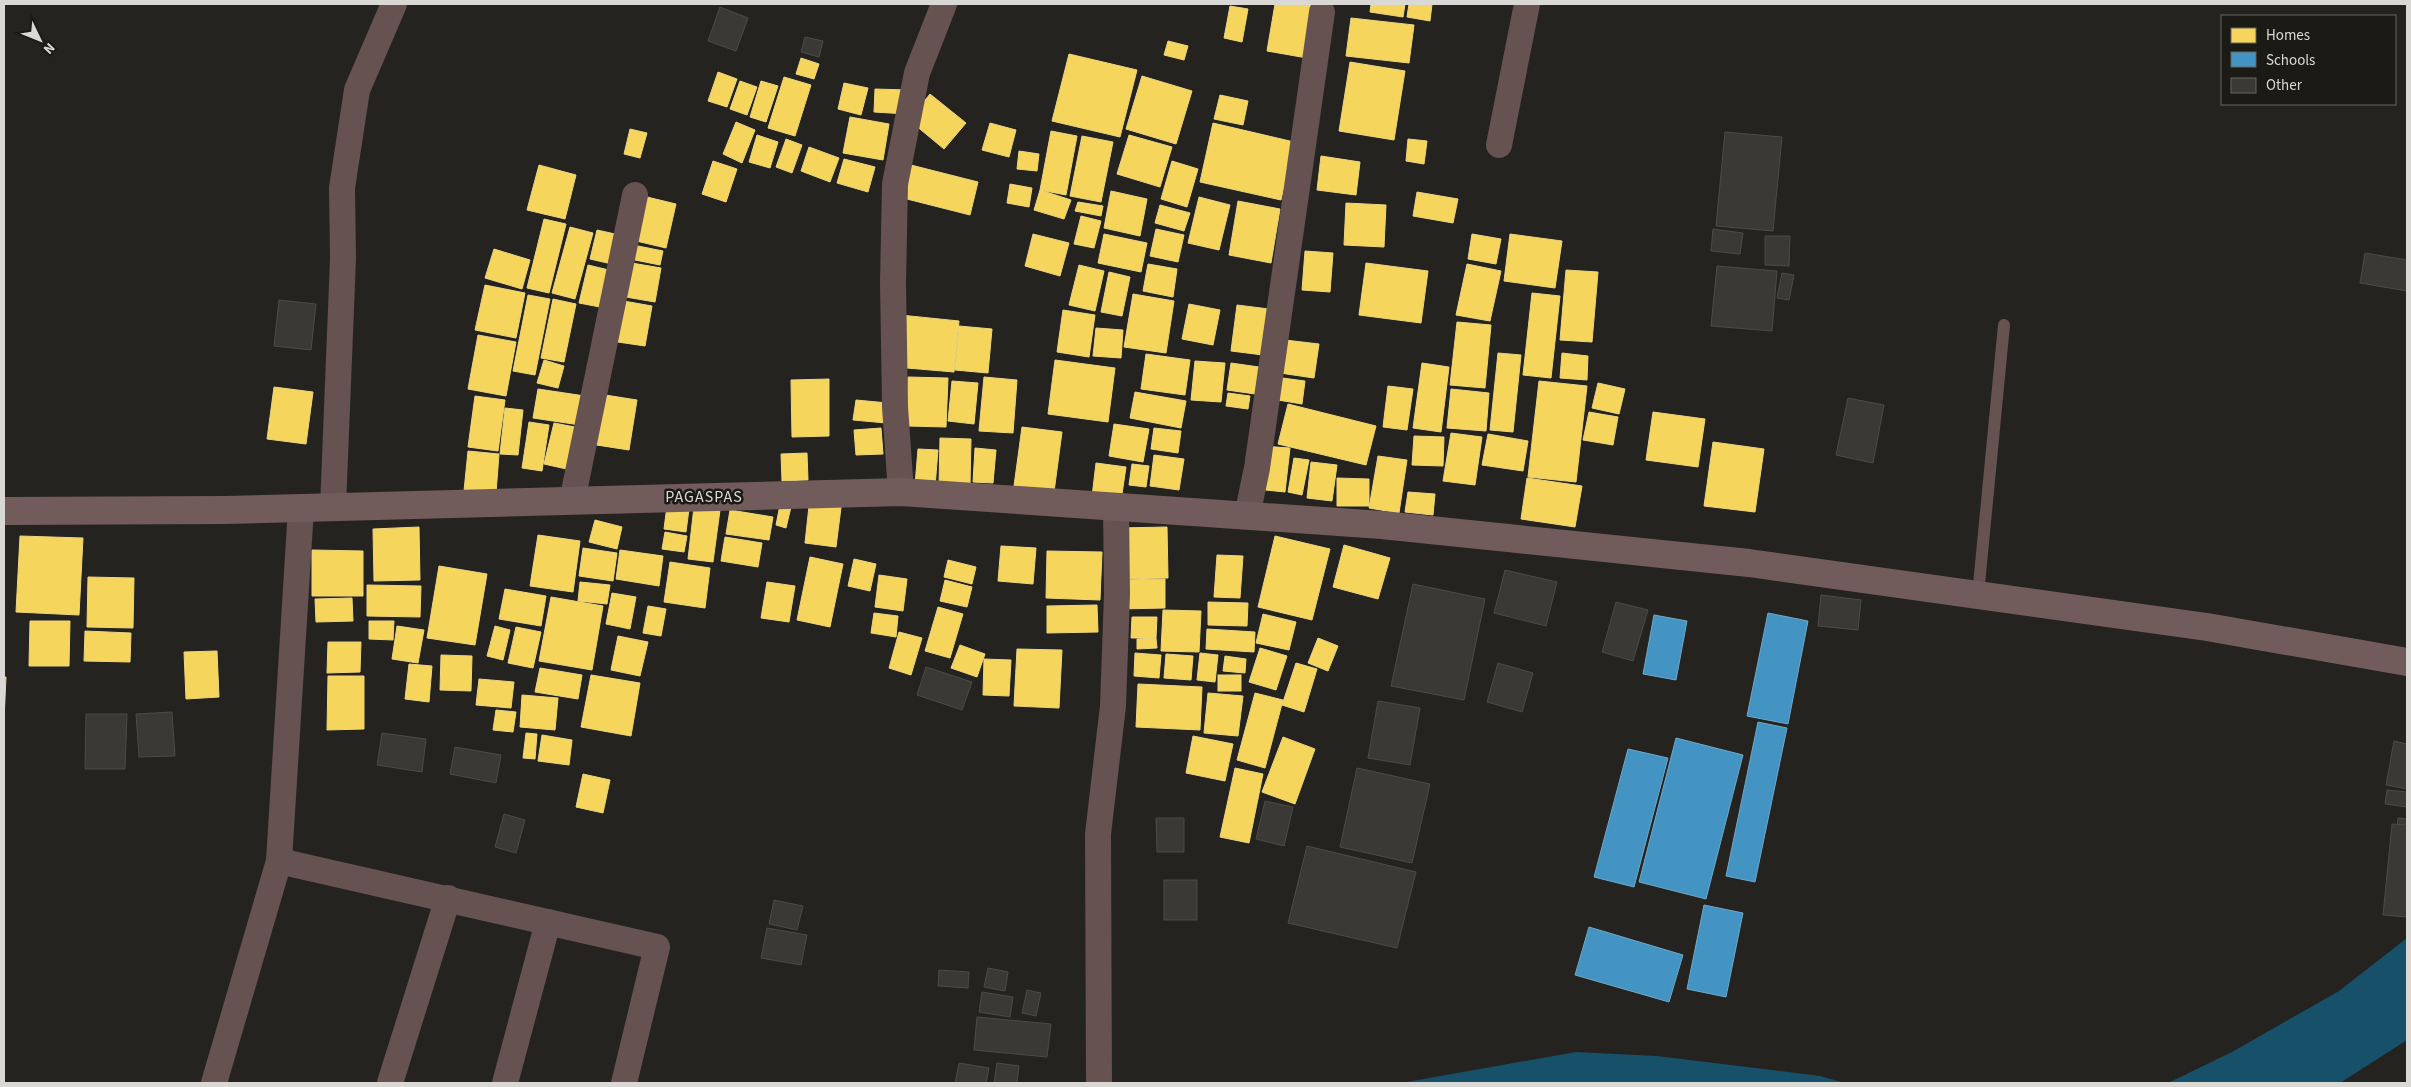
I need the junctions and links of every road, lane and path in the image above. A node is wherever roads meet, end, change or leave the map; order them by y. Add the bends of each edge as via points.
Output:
1 (394, 4) edge
2 (944, 4) edge
3 (1527, 4) edge
4 (1322, 12) dead end
5 (1498, 145) dead end
6 (635, 195) dead end
7 (2004, 325) dead end
8 (901, 492) junction
9 (572, 501) junction
10 (333, 506) junction
11 (1116, 507) junction
12 (301, 508) junction
13 (4, 511) edge
14 (1247, 516) junction
15 (1978, 595) junction
16 (2407, 662) edge
17 (278, 861) junction
18 (448, 898) junction
19 (548, 922) junction
20 (214, 1083) edge
21 (390, 1083) edge
22 (505, 1083) edge
23 (624, 1083) edge
24 (1099, 1083) edge

1 - 10 street via 358,90 342,188 343,260
2 - 8 street via 917,73 895,184 895,407
3 - 5 street
4 - 14 street
6 - 9 street
7 - 15 lane
8 - 9 main road
8 - 11 main road
9 - 10 main road
10 - 12 main road
11 - 14 main road
11 - 24 street via 1113,706 1098,834
12 - 13 main road
12 - 17 street
14 - 15 main road via 1382,525 1749,563
15 - 16 main road via 2207,627
17 - 18 street
17 - 20 street
18 - 19 street
18 - 21 street
19 - 22 street
19 - 23 street via 657,947

